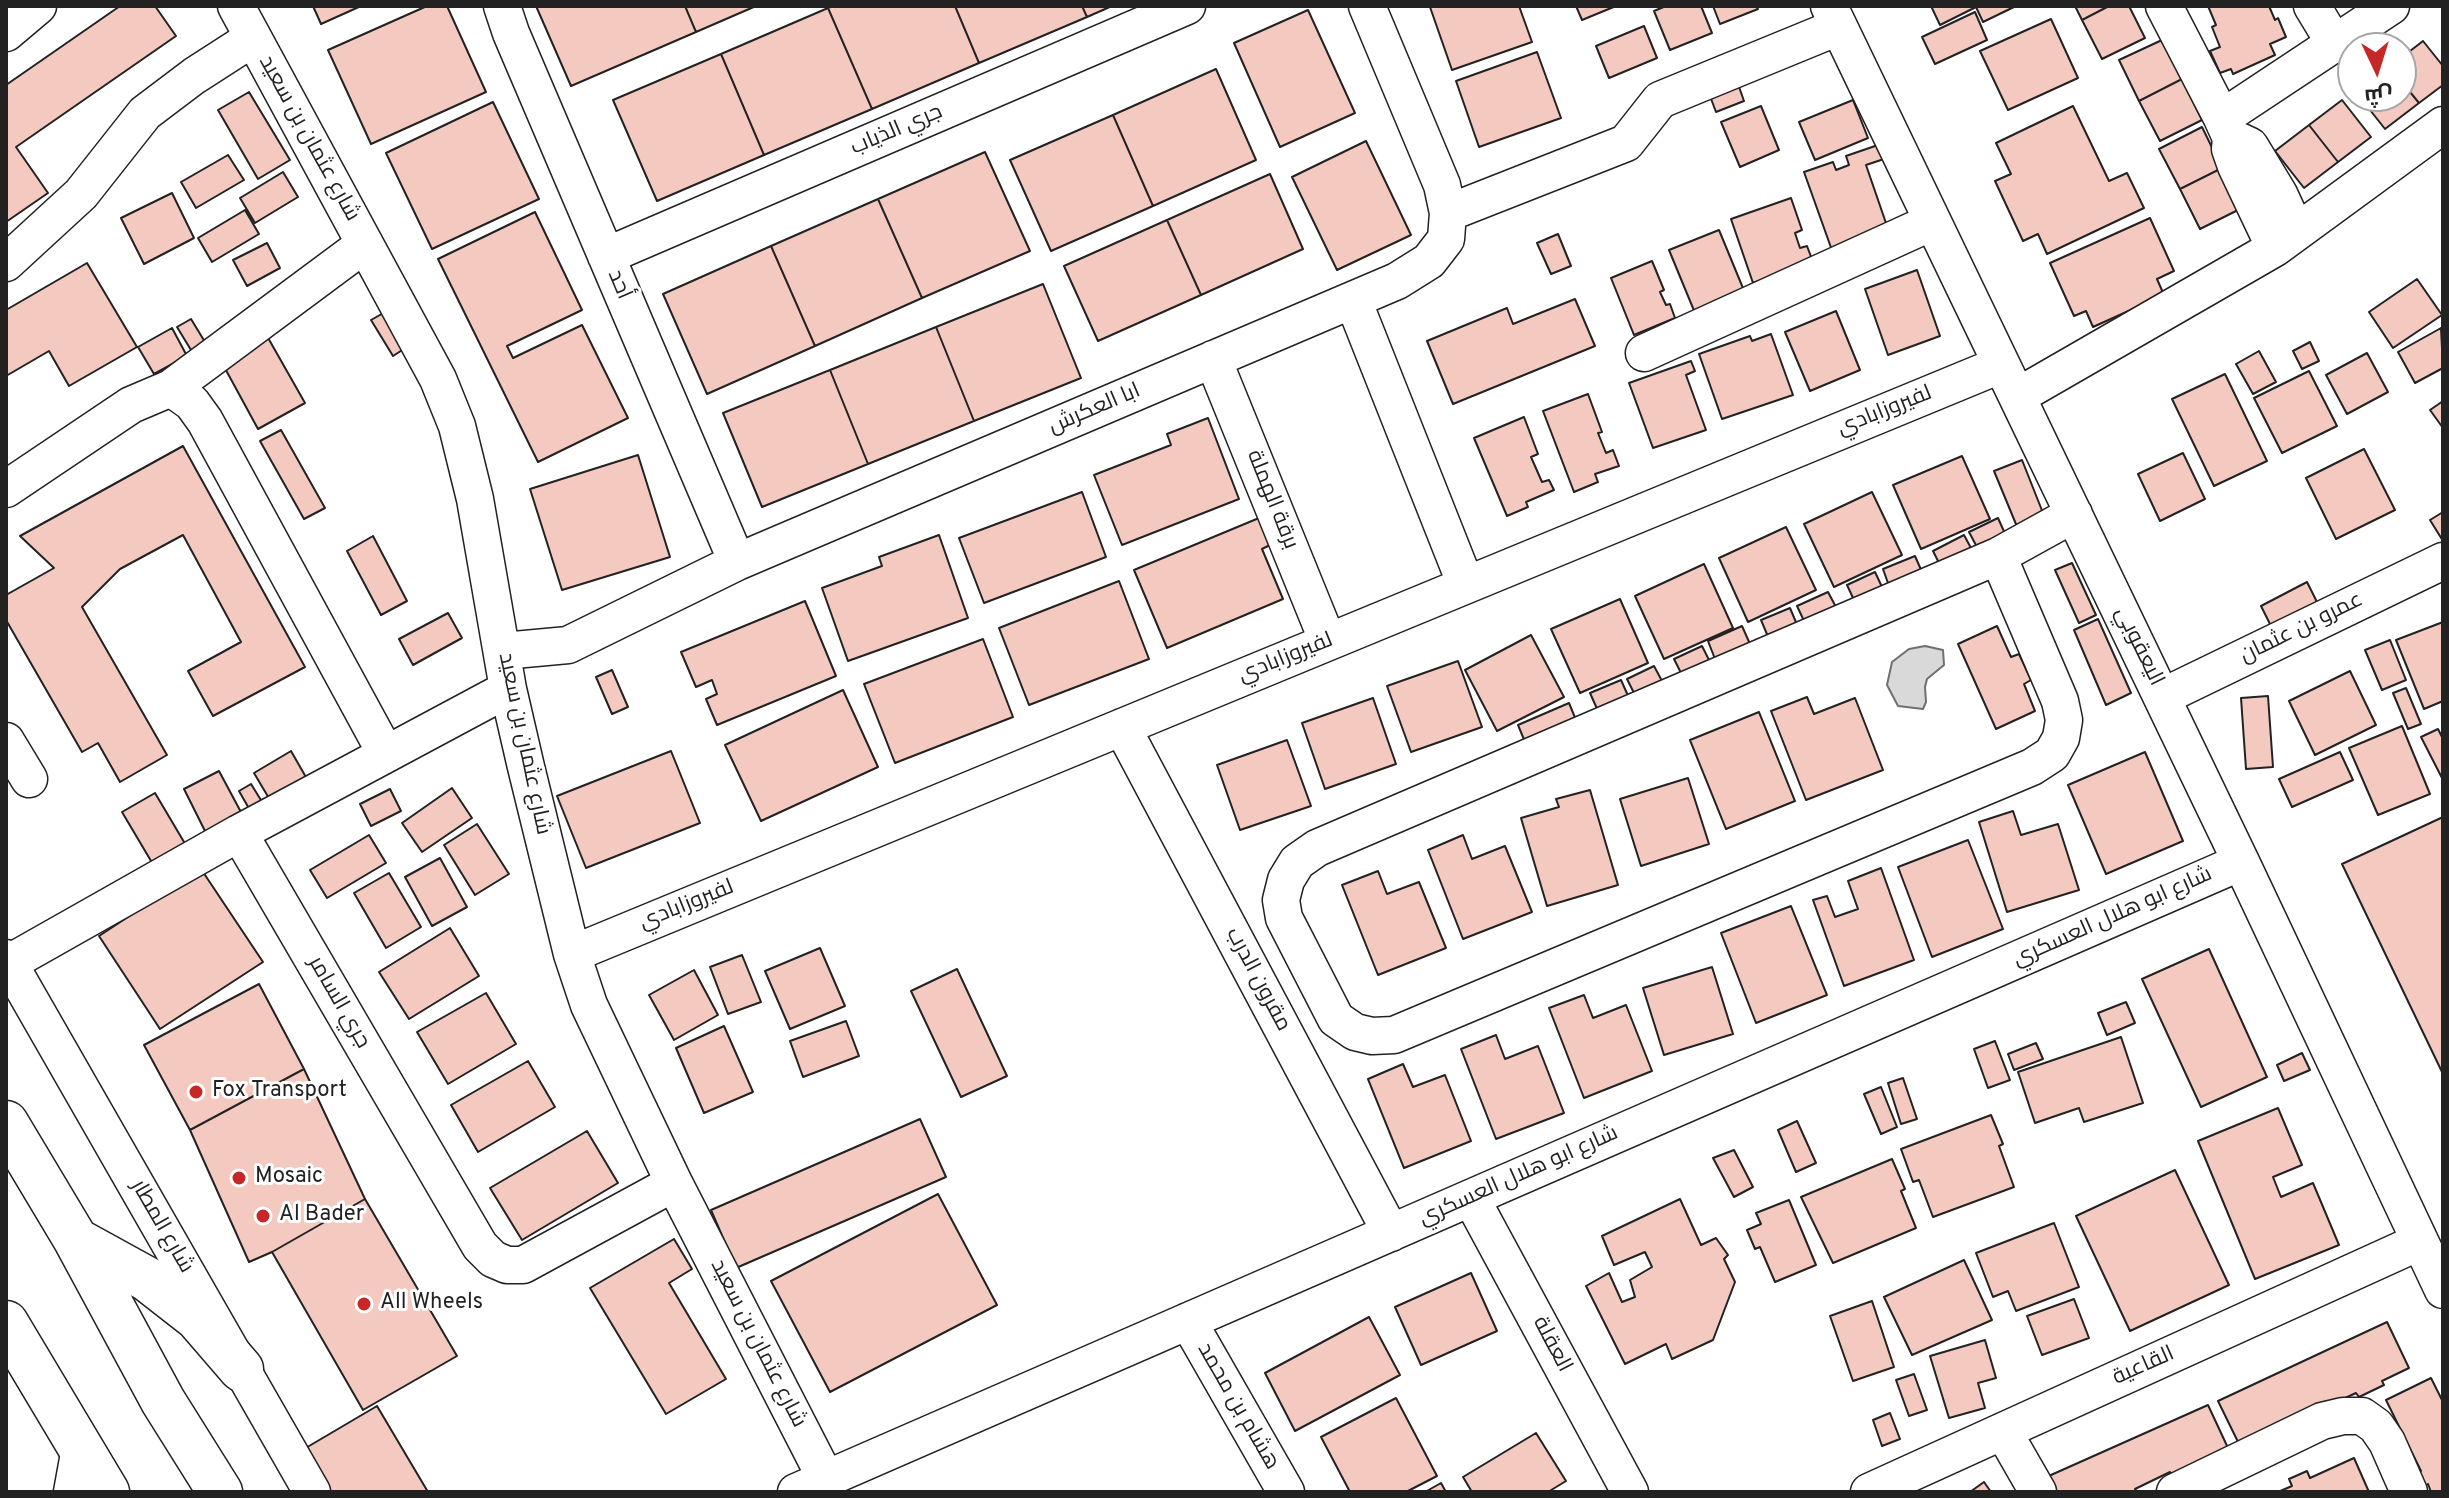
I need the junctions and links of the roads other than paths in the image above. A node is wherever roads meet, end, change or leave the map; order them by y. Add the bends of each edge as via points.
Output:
1 (38, 6) edge
2 (236, 6) edge
3 (502, 6) edge
4 (1187, 6) edge
5 (1367, 6) edge
6 (2164, 6) edge
7 (2312, 6) edge
8 (2391, 6) edge
9 (1834, 16) edge
10 (6, 33) edge
11 (253, 38) junction
12 (2335, 44) junction
13 (2443, 125) edge
14 (2226, 128) junction
15 (1448, 213) junction
16 (1932, 222) junction
17 (2285, 240) junction
18 (365, 244) junction
19 (606, 256) junction
20 (6, 263) edge
21 (1353, 300) junction
22 (1644, 353) dead end
23 (1213, 359) junction
24 (2000, 365) junction
25 (171, 388) junction
26 (2018, 396) junction
27 (6, 489) edge
28 (2074, 514) junction
29 (1998, 556) junction
30 (2443, 561) edge
31 (737, 562) junction
32 (1466, 585) junction
33 (1328, 642) junction
34 (503, 651) junction
35 (508, 689) junction
36 (2162, 697) junction
37 (1122, 727) junction
38 (6, 741) edge
39 (386, 754) junction
40 (29, 779) dead end
41 (239, 833) junction
42 (2241, 862) junction
43 (572, 954) junction
44 (7, 961) edge
45 (6, 1123) edge
46 (674, 1183) junction
47 (1471, 1198) junction
48 (1391, 1233) junction
49 (76, 1240) junction
50 (2419, 1242) junction
51 (2443, 1290) edge
52 (1188, 1321) junction
53 (6, 1323) edge
54 (241, 1369) junction
55 (2003, 1431) junction
56 (80, 1448) junction
57 (811, 1486) edge
58 (72, 1492) edge
59 (107, 1492) edge
60 (220, 1492) edge
61 (312, 1492) edge
62 (1286, 1492) edge
63 (1630, 1492) edge
64 (1871, 1492) edge
65 (2038, 1492) edge
66 (2175, 1492) edge
67 (2409, 1492) edge

1 - 10 street
2 - 11 street, شارع عثمان بن سعيد
3 - 19 street, أحد
4 - 19 street, جري الذياب
5 - 15 street via 1442,185
6 - 14 street
7 - 12 street
8 - 12 street
9 - 15 street via 1660,100 1626,143
9 - 16 street, اليعقوبي
11 - 18 street, شارع عثمان بن سعيد
11 - 20 street via 145,113 81,194
12 - 14 street
13 - 17 street
14 - 17 street via 2236,166
15 - 21 street, ابا العكرش via 1446,239 1429,261
16 - 22 street
16 - 24 street, اليعقوبي
17 - 26 street
18 - 25 street
18 - 34 street, شارع عثمان بن سعيد via 438,379 457,426
19 - 31 street, أحد
21 - 23 street, ابا العكرش
21 - 32 street
23 - 31 street, ابا العكرش
23 - 33 street, برقة الهملة
24 - 26 street, اليعقوبي
24 - 32 street, لفيروزابادي
25 - 27 street via 131,405
25 - 39 street via 205,421
26 - 28 street, اليعقوبي
28 - 29 street
28 - 36 street, اليعقوبي
29 - 29 street via 1317,848 1297,862 1281,900 1284,918 1336,1019 1355,1032 1394,1035 2032,767 2052,754 2063,729 2060,701
30 - 36 street, عمرو بن عثمان
31 - 34 street, ابا العكرش via 568,645
32 - 33 street, لفيروزابادي
33 - 37 street, لفيروزابادي
34 - 35 street, شارع عثمان بن سعيد
35 - 39 street
35 - 43 street, شارع عثمان بن سعيد
36 - 42 street, اليعقوبي
37 - 43 street, لفيروزابادي
37 - 48 street, مقرون الدرب
38 - 40 street
39 - 41 street
41 - 44 street, شارع المطار
41 - 46 street, جري السامر via 480,1246 493,1259 523,1265 540,1258
42 - 47 street, شارع ابو هلال العسكري
42 - 50 street, اليعقوبي
43 - 46 street, شارع عثمان بن سعيد via 589,1005
44 - 54 street, شارع المطار
45 - 49 highway
46 - 57 street, شارع عثمان بن سعيد
47 - 48 street, شارع ابو هلال العسكري
47 - 63 street, العقلة
48 - 52 street, شارع ابو هلال العسكري
49 - 54 highway via 147,1279 197,1318
49 - 60 highway via 163,1401
50 - 51 street, اليعقوبي
50 - 55 street, القاعية
52 - 57 street, شارع ابو هلال العسكري
52 - 62 street, هشام بن محمد
53 - 56 highway
54 - 61 street, شارع المطار
55 - 64 street, القاعية
55 - 65 street
56 - 58 street
56 - 59 highway
66 - 67 street via 2322,1421 2362,1416 2387,1442

